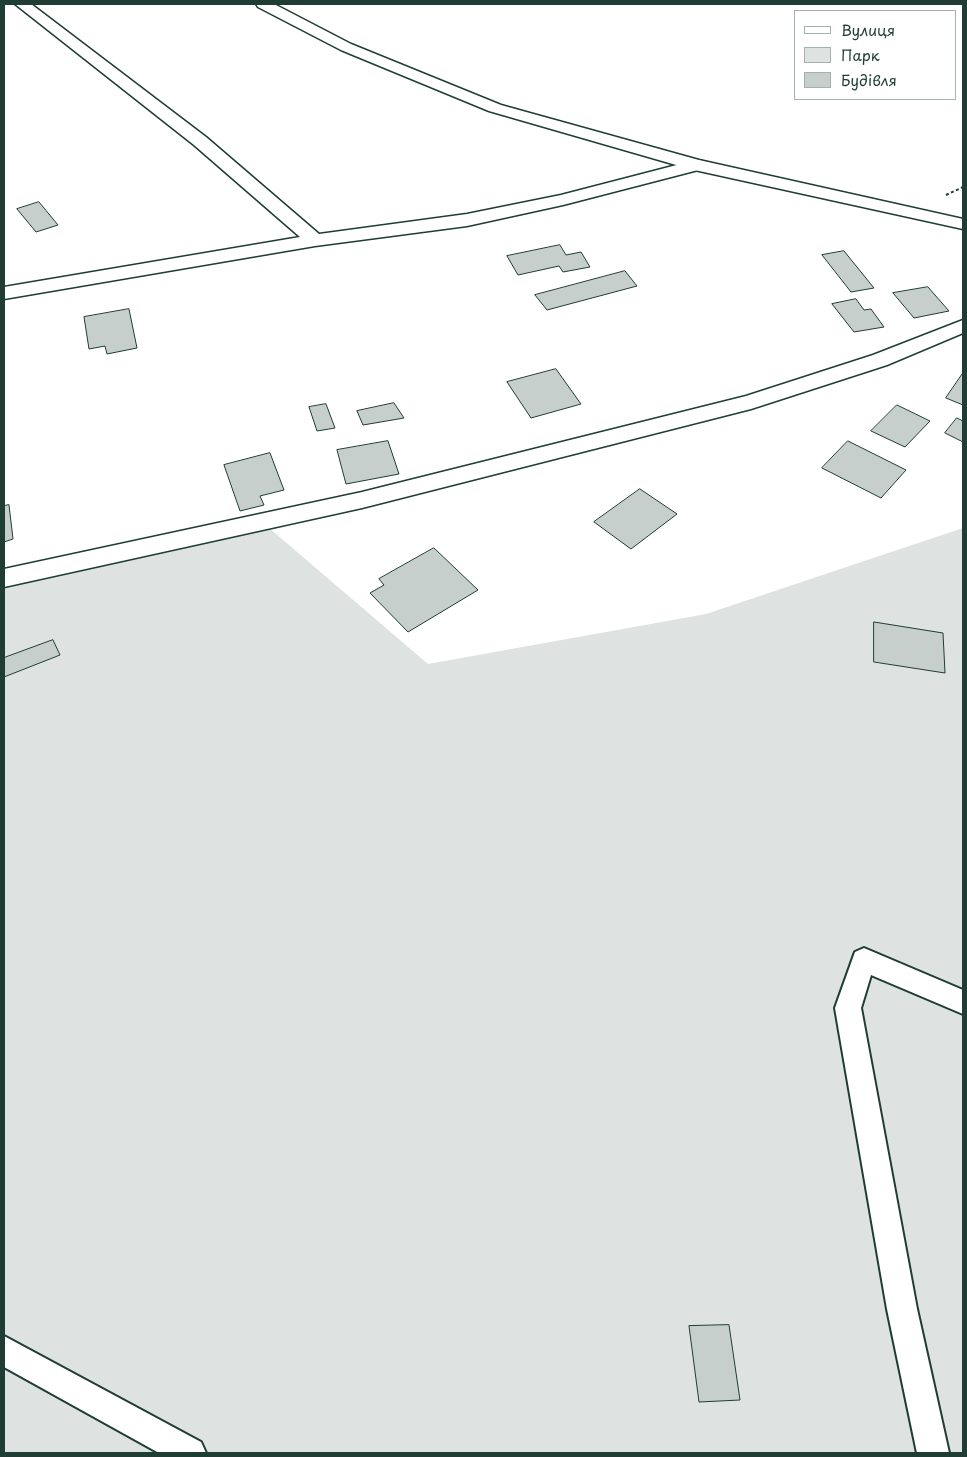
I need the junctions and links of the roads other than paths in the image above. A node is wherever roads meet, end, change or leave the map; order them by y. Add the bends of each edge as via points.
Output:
1 (22, 4) edge
2 (262, 4) edge
3 (696, 165) junction
4 (963, 224) edge
5 (315, 240) junction
6 (4, 294) edge
7 (963, 326) edge
8 (4, 578) edge
9 (963, 1002) edge
10 (4, 1351) edge
11 (190, 1453) edge
12 (932, 1453) edge

1 - 5 street via 200,141
2 - 3 street via 346,47 495,108
3 - 4 street
3 - 5 street via 563,200 467,220
5 - 6 street
7 - 8 street via 880,360 751,402 362,500
9 - 12 lane via 864,960 848,1008 902,1309
10 - 11 lane

